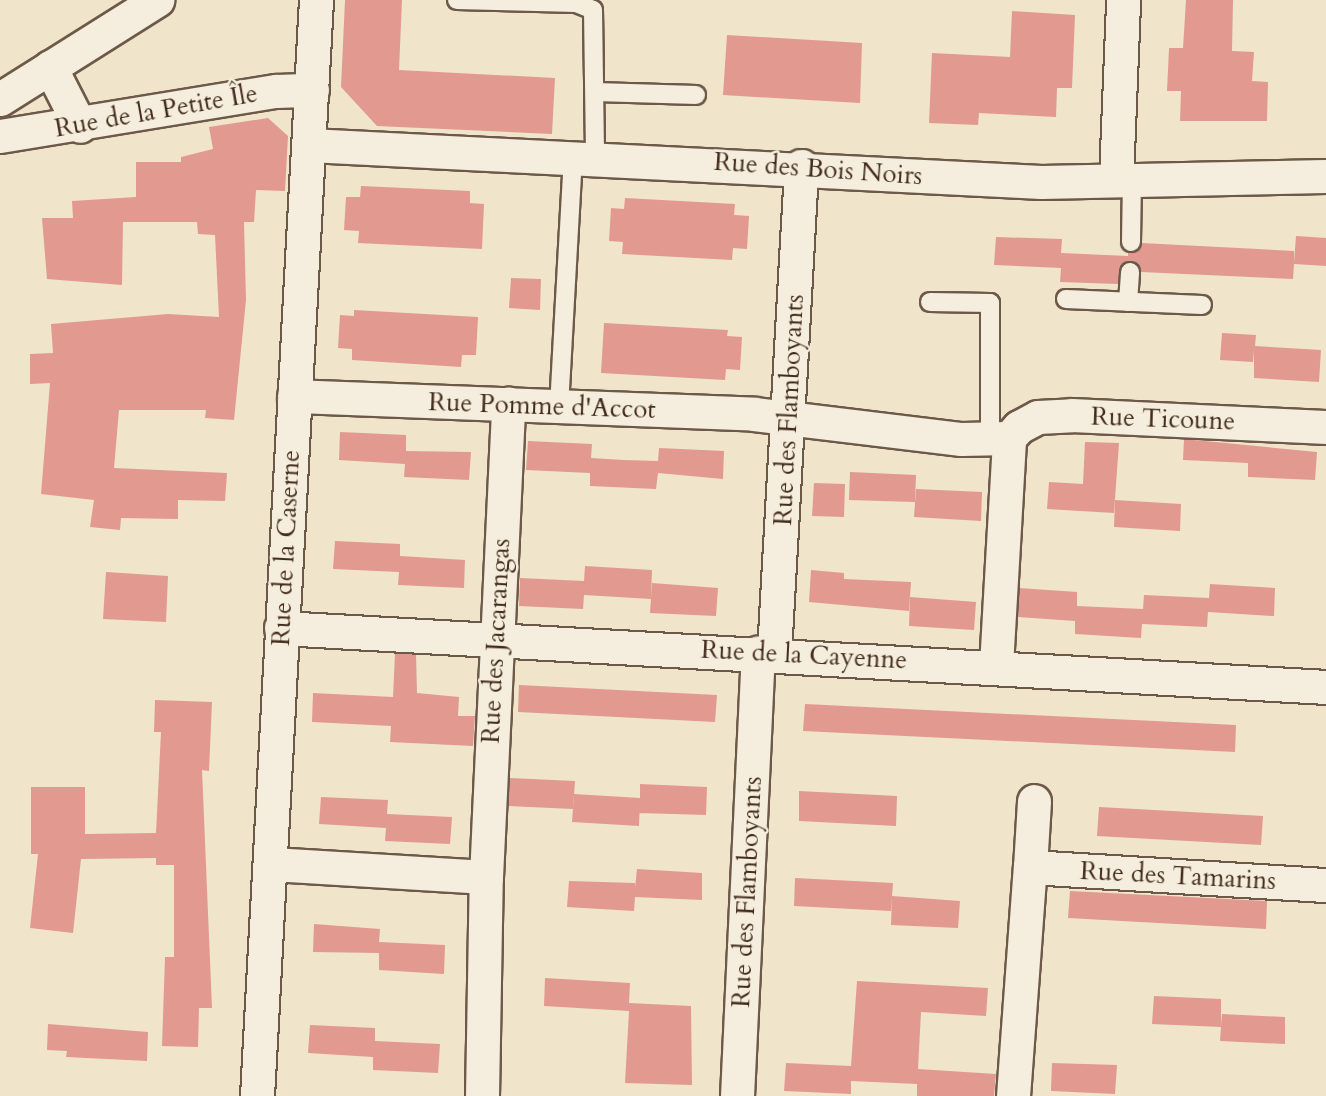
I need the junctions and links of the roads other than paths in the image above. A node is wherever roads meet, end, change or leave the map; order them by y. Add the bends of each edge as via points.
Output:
1 (157, 0) edge
2 (316, 0) edge
3 (457, 0) edge
4 (1123, 0) edge
5 (50, 67) junction
6 (312, 90) junction
7 (596, 92) junction
8 (696, 95) dead end
9 (0, 99) edge
10 (80, 126) junction
11 (0, 136) edge
12 (309, 145) junction
13 (584, 155) junction
14 (801, 166) junction
15 (1326, 176) edge
16 (1124, 178) junction
17 (1131, 242) dead end
18 (1130, 272) dead end
19 (1066, 299) dead end
20 (930, 302) dead end
21 (1128, 302) junction
22 (1202, 305) dead end
23 (294, 396) junction
24 (508, 404) junction
25 (559, 406) junction
26 (790, 418) junction
27 (1326, 427) edge
28 (1000, 439) junction
29 (282, 628) junction
30 (496, 637) junction
31 (766, 652) junction
32 (996, 666) junction
33 (1326, 687) edge
34 (1034, 801) dead end
35 (272, 864) junction
36 (1030, 867) junction
37 (486, 877) junction
38 (1326, 885) edge
39 (257, 1096) edge
40 (482, 1096) edge
41 (737, 1096) edge
42 (1013, 1096) edge

1 - 5 street
2 - 6 street, Rue de la Caserne
3 - 7 lane via 576,3 593,10
4 - 16 street
5 - 9 street
5 - 10 street
6 - 10 street, Rue de la Petite Île via 276,91
6 - 12 street, Rue de la Caserne
7 - 8 lane
7 - 13 lane
10 - 11 street, Rue de la Petite Île
12 - 13 street, Rue des Bois Noirs
12 - 23 street, Rue de la Caserne
13 - 14 street, Rue des Bois Noirs
13 - 25 lane
14 - 16 street, Rue des Bois Noirs via 1041,182
14 - 26 street, Rue des Flamboyants
15 - 16 street, Rue des Bois Noirs
16 - 17 lane
18 - 21 lane
19 - 21 lane
20 - 28 lane via 990,303
21 - 22 lane
23 - 24 street, Rue Pomme d'Accot
23 - 29 street, Rue de la Caserne
24 - 25 street, Rue Pomme d'Accot
24 - 30 street, Rue des Jacarangas
25 - 26 street, Rue Pomme d'Accot
26 - 28 street
26 - 31 street, Rue des Flamboyants
27 - 28 street, Rue Ticoune via 1072,415 1038,417
28 - 32 street
29 - 30 street, Rue de la Cayenne
29 - 35 street, Rue de la Caserne
30 - 31 street, Rue de la Cayenne
30 - 37 street, Rue des Jacarangas
31 - 32 street, Rue de la Cayenne
31 - 41 street, Rue des Flamboyants
32 - 33 street, Rue de la Cayenne
34 - 36 street
35 - 37 street
35 - 39 street, Rue de la Caserne
36 - 38 street, Rue des Tamarins
36 - 42 street
37 - 40 street, Rue des Jacarangas

